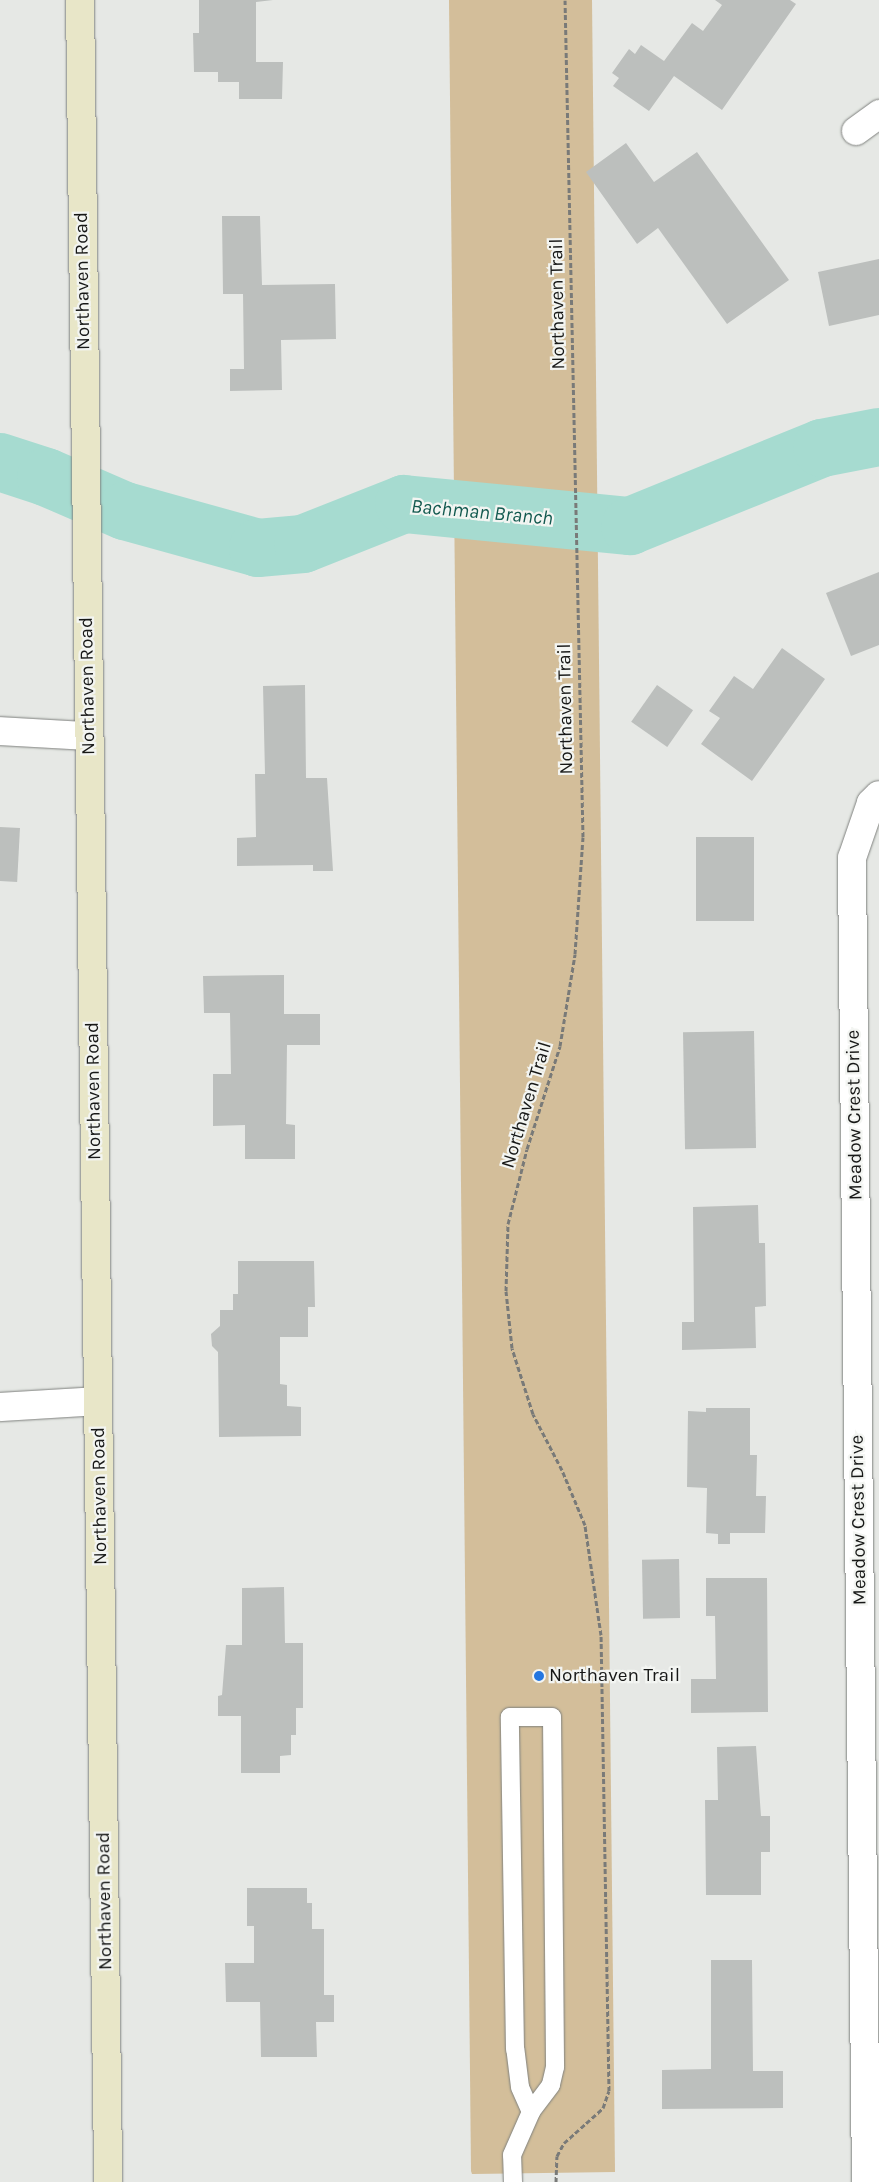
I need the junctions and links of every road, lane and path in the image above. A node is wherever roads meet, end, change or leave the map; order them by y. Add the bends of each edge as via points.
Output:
1 (80, 0) edge
2 (565, 0) edge
3 (879, 114) edge
4 (856, 131) dead end
5 (0, 731) edge
6 (88, 736) junction
7 (879, 795) edge
8 (98, 1401) junction
9 (0, 1407) edge
10 (531, 2112) junction
11 (108, 2182) edge
12 (513, 2182) edge
13 (556, 2182) edge
14 (866, 2182) edge

1 - 6 street, Northaven Road
2 - 13 path, Northaven Trail via 583,836 575,954 560,1046 527,1149 508,1224 506,1291 512,1348 533,1414 562,1470 585,1525 601,1635 609,2091 603,2108 564,2143 557,2156
3 - 4 street
5 - 6 street
6 - 8 street, Northaven Road
7 - 14 street, Meadow Crest Drive via 871,803 852,858
8 - 9 street
8 - 11 street, Northaven Road
10 - 10 lane via 520,2087 514,2049 510,1717 552,1717 555,2067 551,2085
10 - 12 lane via 512,2155

